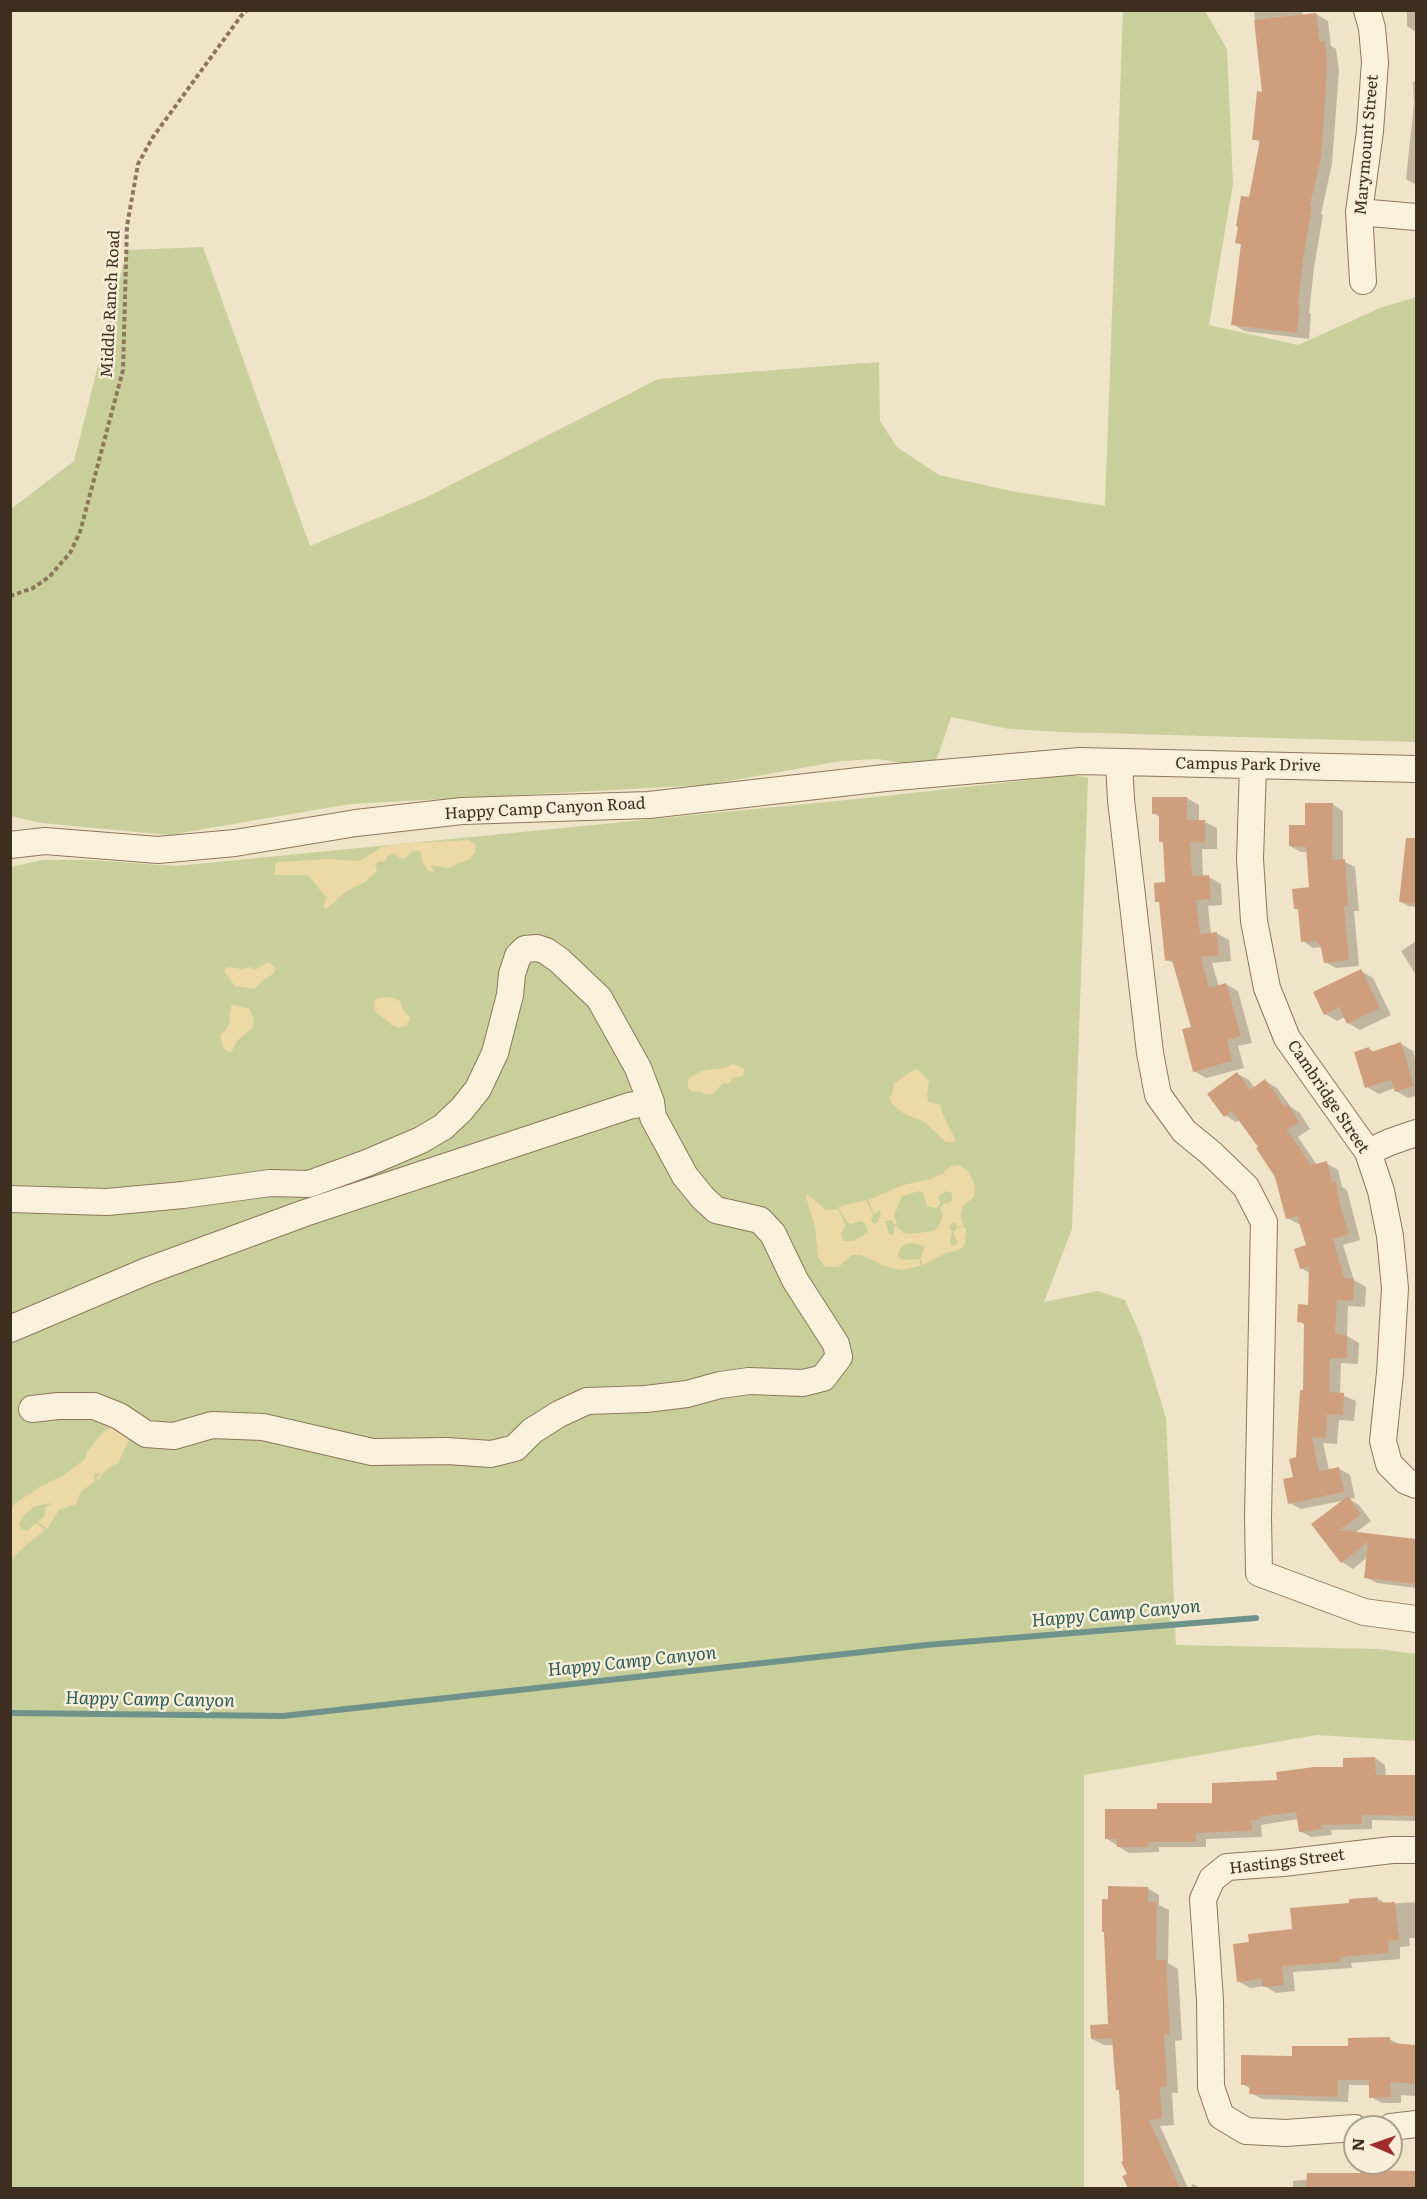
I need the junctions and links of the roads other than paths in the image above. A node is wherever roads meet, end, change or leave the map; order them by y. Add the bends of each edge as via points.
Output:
1 (1367, 10) edge
2 (1359, 212) junction
3 (1416, 217) edge
4 (1363, 281) dead end
5 (1080, 761) joint
6 (1119, 762) junction
7 (1252, 766) junction
8 (1416, 769) edge
9 (10, 845) edge
10 (651, 1102) junction
11 (1416, 1133) edge
12 (1368, 1152) junction
13 (10, 1199) edge
14 (10, 1329) edge
15 (32, 1409) dead end
16 (1416, 1485) edge
17 (1416, 1619) edge
18 (1416, 1850) edge
19 (1343, 2129) edge

1 - 2 street, Marymount Street via 1375,62
2 - 3 street
2 - 4 street, Marymount Street
5 - 6 street, Campus Park Drive
5 - 9 street, Happy Camp Canyon Road via 649,805 462,811 159,850 45,841
6 - 7 street, Campus Park Drive
6 - 17 street via 1150,1053 1158,1095 1184,1131 1246,1187 1264,1222 1259,1574 1364,1612
7 - 8 street, Campus Park Drive
7 - 12 street, Cambridge Street via 1250,859 1254,921 1267,988 1287,1038
10 - 13 street via 638,1068 599,998 546,951 525,949 512,974 495,1053 478,1089 443,1127 421,1140 309,1184 270,1183 107,1202
10 - 14 street via 628,1106 305,1213 147,1271
10 - 15 street via 653,1117 669,1148 703,1198 716,1210 760,1220 772,1234 795,1280 836,1344 839,1357 823,1378 803,1383 749,1381 687,1394 587,1401 532,1431 515,1448 491,1454 372,1452 263,1427 212,1425 174,1436 146,1434 119,1416 94,1406
11 - 12 street
12 - 16 street, Cambridge Street via 1382,1191 1395,1288 1383,1441 1389,1464
18 - 19 street, Hastings Street via 1227,1867 1212,1879 1203,1899 1210,2000 1210,2087 1221,2116 1246,2130 1286,2133

